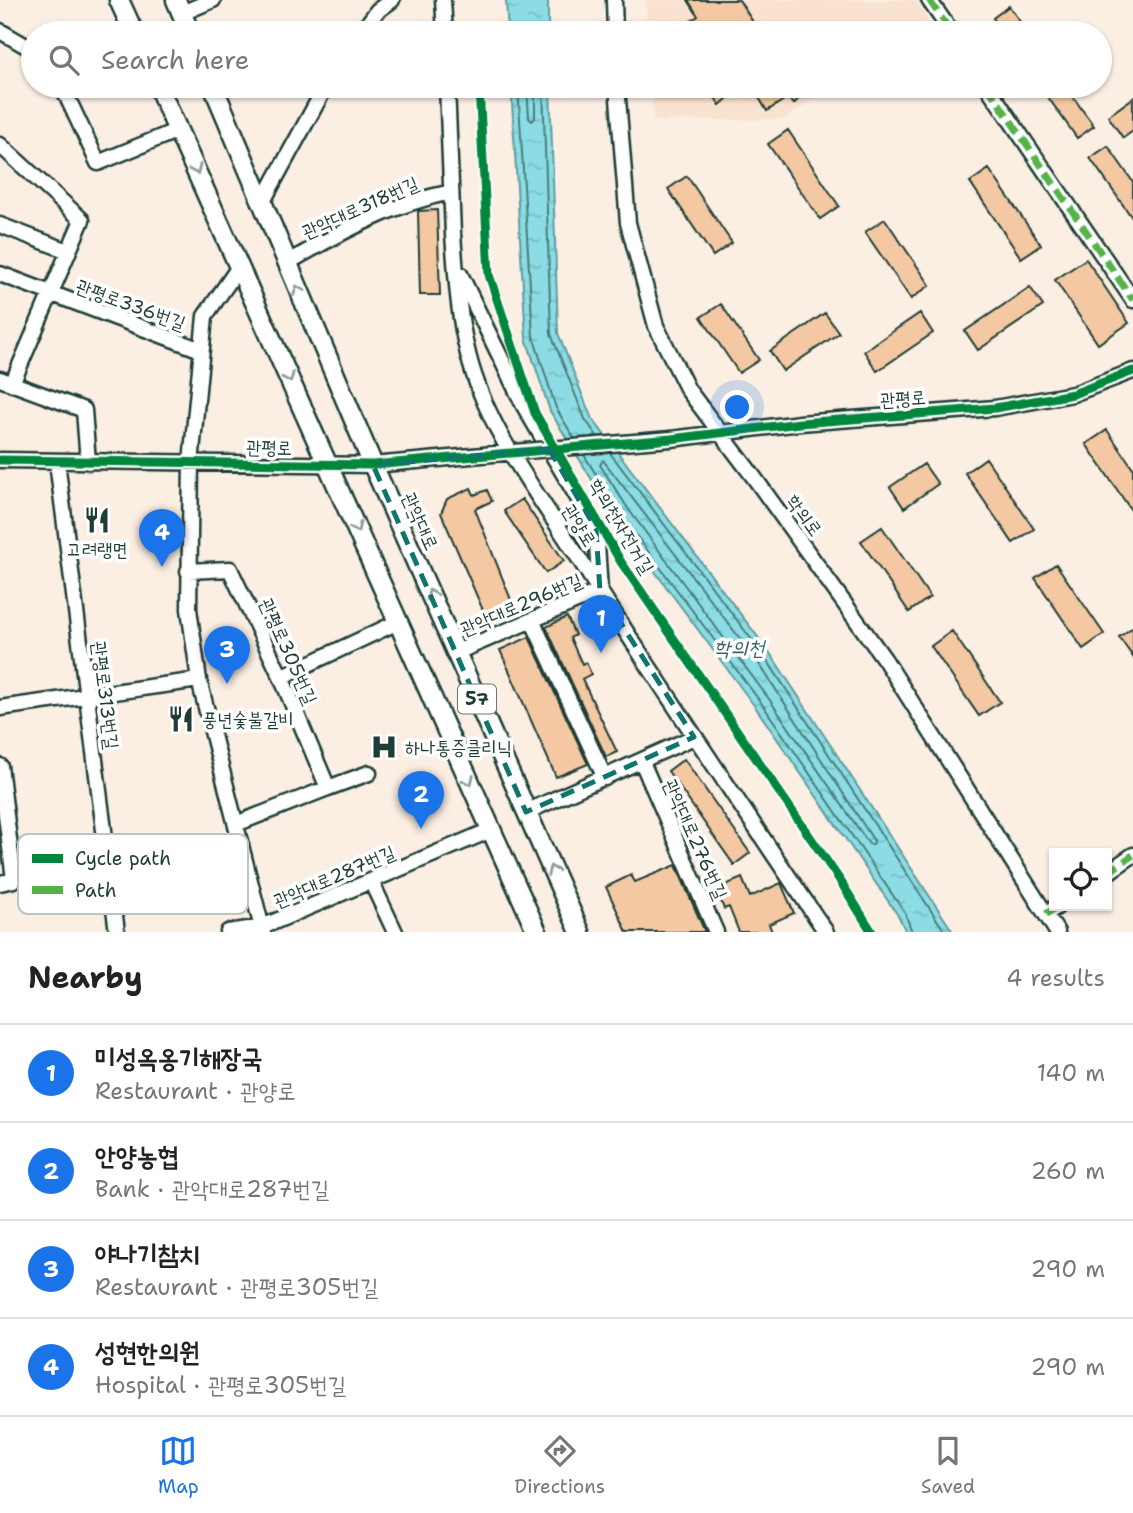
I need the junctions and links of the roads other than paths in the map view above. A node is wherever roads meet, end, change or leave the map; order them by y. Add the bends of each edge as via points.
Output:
1 (119, 0) edge
2 (213, 0) edge
3 (392, 0) edge
4 (443, 0) edge
5 (614, 0) edge
6 (929, 0) edge
7 (179, 7) edge
8 (129, 21) edge
9 (369, 21) edge
10 (444, 21) edge
11 (615, 21) edge
12 (944, 21) edge
13 (0, 31) edge
14 (21, 43) edge
15 (68, 98) edge
16 (163, 98) edge
17 (217, 98) edge
18 (319, 98) edge
19 (447, 98) edge
20 (618, 98) edge
21 (995, 98) edge
22 (178, 130) junction
23 (0, 145) edge
24 (451, 192) junction
25 (262, 203) junction
26 (0, 225) edge
27 (68, 251) junction
28 (287, 263) junction
29 (455, 263) junction
30 (239, 267) junction
31 (0, 274) edge
32 (48, 294) junction
33 (1133, 300) edge
34 (201, 350) junction
35 (1133, 371) edge
36 (6, 382) edge
37 (721, 433) junction
38 (511, 452) junction
39 (0, 460) edge
40 (57, 462) junction
41 (88, 462) junction
42 (191, 463) junction
43 (373, 465) junction
44 (328, 466) junction
45 (188, 571) junction
46 (600, 591) junction
47 (532, 620) junction
48 (398, 622) junction
49 (457, 652) junction
50 (281, 677) junction
51 (199, 680) junction
52 (86, 696) junction
53 (0, 708) edge
54 (695, 737) junction
55 (642, 762) junction
56 (0, 766) edge
57 (369, 774) dead end
58 (605, 778) junction
59 (328, 788) junction
60 (526, 812) junction
61 (236, 824) junction
62 (491, 830) junction
63 (104, 834) edge
64 (239, 834) edge
65 (1133, 855) edge
66 (1112, 870) edge
67 (248, 871) edge
68 (372, 881) junction
69 (0, 883) edge
70 (1049, 906) edge
71 (1052, 911) edge
72 (115, 914) edge
73 (263, 930) edge
74 (117, 932) edge
75 (228, 932) edge
76 (395, 932) edge
77 (537, 932) edge
78 (580, 932) edge
79 (716, 932) edge
80 (826, 932) edge
81 (1057, 932) edge

1 - 8 main road
2 - 7 street
3 - 9 street
4 - 10 street
5 - 11 street
6 - 12 street
13 - 14 street
15 - 22 street via 98,163
16 - 22 main road, 57
17 - 25 main road, 관악대로 / 57
18 - 25 street
19 - 24 street, 관양로
20 - 37 street, 학의로 via 628,223 656,326 688,390
21 - 33 street
22 -> 30 main road, 57
23 - 27 street, 관평로336번길 via 82,220
24 - 28 street, 관악대로318번길 via 418,199
24 - 29 street, 관양로
25 - 28 main road, 관악대로 / 57
26 - 27 street, 관평로336번길
27 - 32 street, 관평로336번길
43 -> 28 main road, 관악대로 / 57
29 - 38 street, 관양로 via 468,355 482,398
29 - 46 street via 524,406 596,529
30 - 34 street via 205,316
30 -> 44 main road, 57
31 - 32 street, 관평로336번길
32 - 34 street, 관평로336번길
32 - 36 street
34 - 42 street
35 - 37 street, 관평로 via 1073,394 995,408
36 - 41 street via 84,410
37 - 38 street, 관평로, bridge
37 - 70 street, 학의로 via 885,660
38 - 43 street, 관평로
38 - 46 street, 관양로
39 - 40 street, 관평로
40 - 41 street, 관평로
40 - 52 street, 관평로313번길
41 - 42 street, 관평로
42 - 44 street, 관평로
42 - 45 street
43 - 44 street, 관평로
49 -> 43 main road, 관악대로 / 57
44 -> 48 main road, 57
45 - 50 street, 관평로305번길 via 230,569
45 - 51 street
46 - 47 street, 관악대로296번길
46 - 54 street, 관양로
47 - 49 street, 관악대로296번길
47 - 58 street
48 - 50 street
48 -> 62 main road, 57
49 - 60 main road, 관악대로 / 57
50 - 59 street, 관평로305번길
51 - 52 street
51 - 61 street
52 - 53 street
52 - 63 street, 관평로313번길
54 - 55 street
54 - 80 street, 관양로
55 - 58 street
55 - 79 street, 관악대로276번길
56 - 69 street via 14,880
57 - 59 street
58 - 60 street
59 - 61 street
78 -> 60 main road, 관악대로 / 57
61 - 64 street
62 - 68 street, 관악대로287번길
62 - 77 main road, 57
65 - 66 street
67 - 73 street
68 - 73 street, 관악대로287번길
68 - 76 street
71 - 81 street, 학의로
72 - 74 street, 관평로313번길
73 - 75 street, 관악대로287번길

